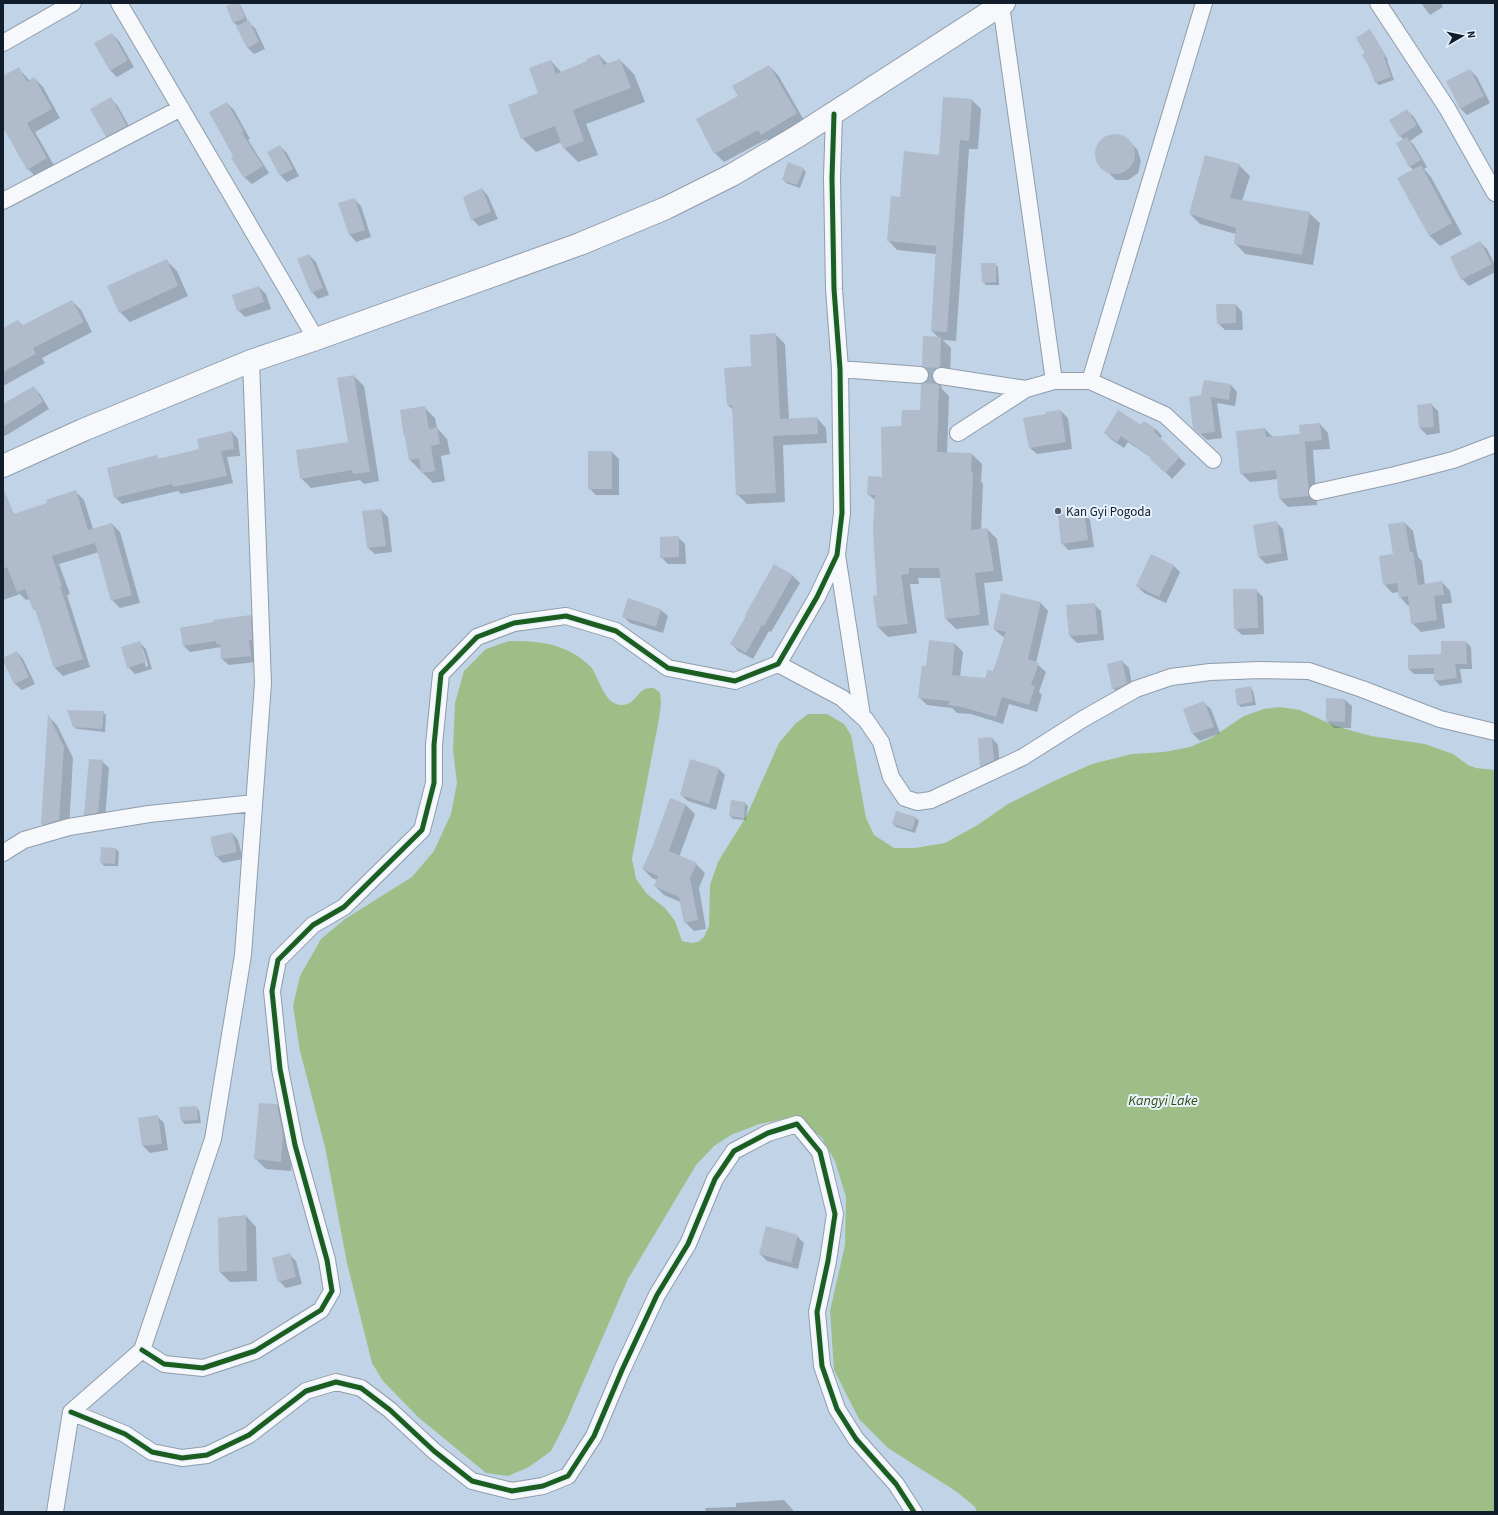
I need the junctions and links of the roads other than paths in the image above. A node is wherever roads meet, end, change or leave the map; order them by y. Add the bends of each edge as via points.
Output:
1 (73, 3) edge
2 (119, 3) edge
3 (1204, 3) edge
4 (1378, 3) edge
5 (994, 6) edge
6 (3, 43) edge
7 (181, 108) junction
8 (834, 114) junction
9 (1495, 193) edge
10 (3, 202) edge
11 (316, 339) junction
12 (251, 361) junction
13 (840, 369) junction
14 (920, 375) tunnel mouth
15 (941, 376) tunnel mouth
16 (1054, 381) junction
17 (1090, 381) junction
18 (1026, 389) junction
19 (958, 433) dead end
20 (1495, 444) edge
21 (1213, 460) dead end
22 (3, 466) edge
23 (1317, 492) dead end
24 (838, 555) junction
25 (778, 664) junction
26 (862, 716) junction
27 (1495, 732) edge
28 (254, 803) junction
29 (3, 853) edge
30 (142, 1350) junction
31 (71, 1412) junction
32 (55, 1512) edge
33 (914, 1512) edge

1 - 6 street
2 - 7 street
3 - 17 street
4 - 9 street via 1447,108
5 - 8 highway
5 - 16 street
7 - 10 street
7 - 11 street
8 - 11 highway via 732,175 666,208 580,244
8 - 13 street via 834,281
11 - 12 highway
12 - 22 highway
12 - 28 street via 262,683
13 - 14 street
13 - 24 street via 842,513
15 - 18 street
16 - 17 street
16 - 18 street
17 - 21 street via 1165,415
18 - 19 street
20 - 23 street via 1453,460
24 - 25 street
24 - 26 street
25 - 26 street via 842,698
25 - 30 street via 735,681 668,668 616,631 566,616 514,623 477,637 441,674 434,744 434,784 422,830 344,907 313,925 278,960 272,991 280,1069 292,1130 327,1260 332,1291 321,1310 255,1351 204,1368 164,1364
26 - 27 street via 881,742 891,777 905,798 917,802 931,800 1022,757 1136,689 1171,677 1210,672 1309,671 1362,688 1440,720
28 - 29 street via 149,814 69,827 24,840
28 - 30 street via 243,955 213,1139
30 - 31 street
31 - 32 street
31 - 33 street via 125,1434 152,1452 182,1458 207,1455 249,1435 306,1391 336,1382 361,1388 472,1481 512,1491 543,1486 568,1476 594,1436 658,1295 688,1244 715,1179 734,1151 768,1133 797,1124 820,1152 835,1214 817,1312 822,1366 837,1409 856,1439 896,1484

